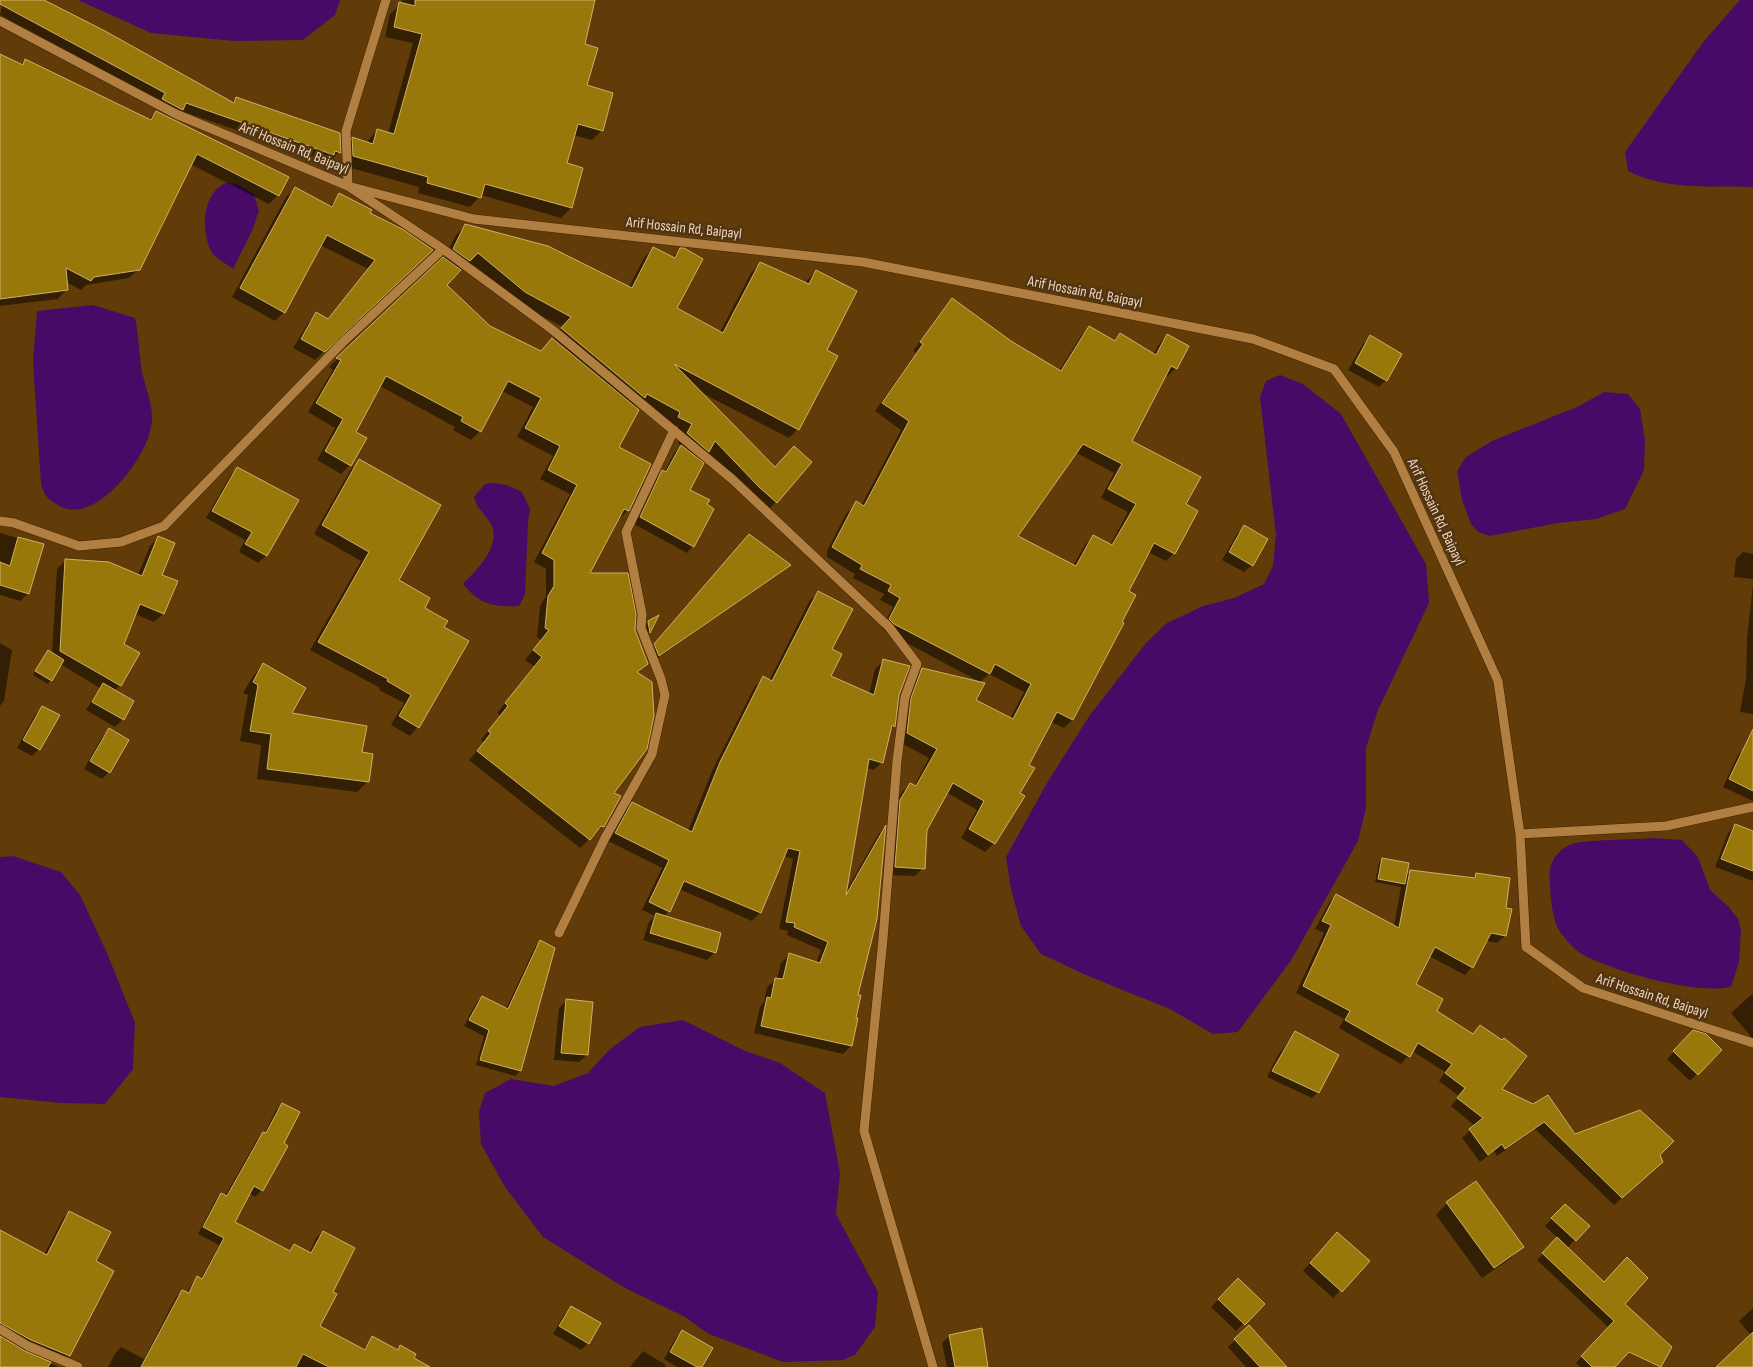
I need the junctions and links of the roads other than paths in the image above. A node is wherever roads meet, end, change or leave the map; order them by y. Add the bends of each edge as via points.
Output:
1 (386, 0) edge
2 (0, 21) edge
3 (348, 186) junction
4 (442, 249) junction
5 (674, 430) junction
6 (0, 521) edge
7 (1753, 807) edge
8 (1520, 834) junction
9 (559, 932) dead end
10 (1753, 1043) edge
11 (0, 1329) edge
12 (78, 1367) edge
13 (933, 1367) edge

1 - 3 street via 346,131
2 - 3 street, Arif Hossain Rd, Baipayl via 176,114
3 - 4 street
3 - 8 street, Arif Hossain Rd, Baipayl via 474,219 863,262 1253,339 1334,369 1394,452 1498,681
4 - 5 street via 554,331
4 - 6 street via 342,343 164,526 121,542 79,546
5 - 9 street via 626,532 642,614 641,628 661,679 664,706 652,754 605,838
5 - 13 street via 732,479 889,627 917,664 905,697 897,761 864,1131
7 - 8 street via 1666,826
8 - 10 street, Arif Hossain Rd, Baipayl via 1526,947 1583,988
11 - 12 street via 28,1346

